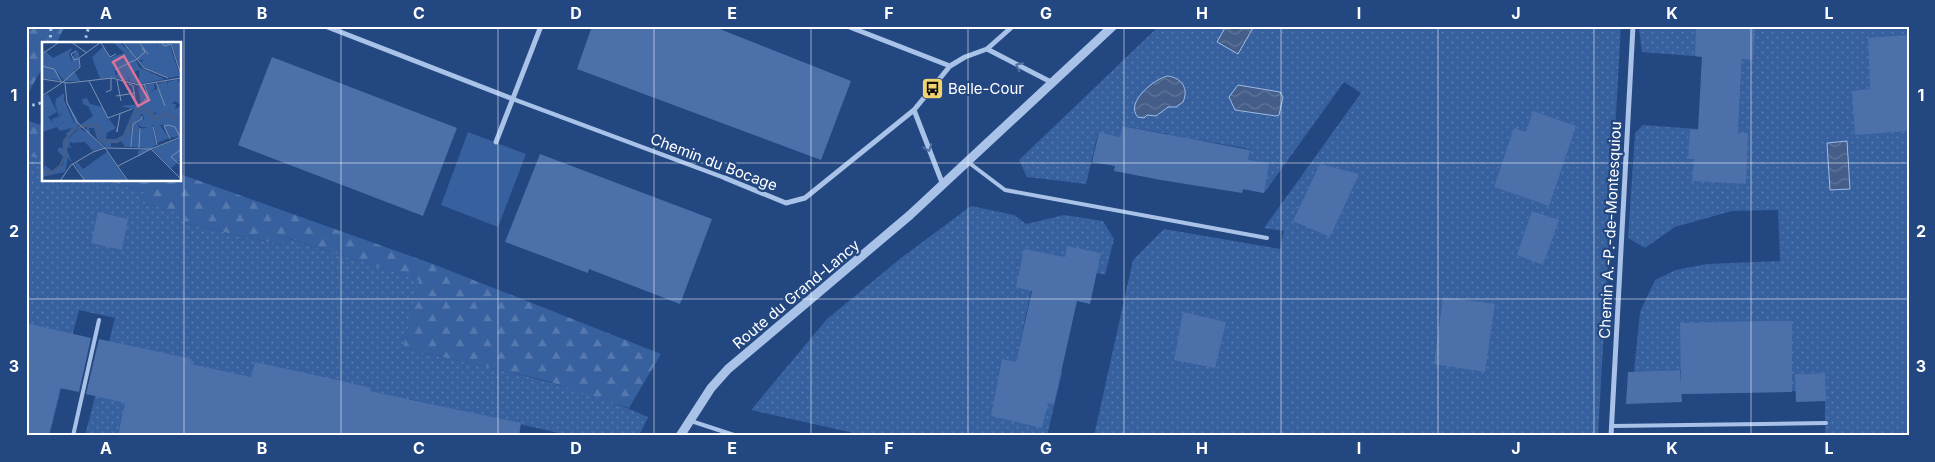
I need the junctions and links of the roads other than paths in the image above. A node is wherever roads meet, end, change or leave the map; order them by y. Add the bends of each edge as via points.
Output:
1 (325, 26) edge
2 (540, 26) edge
3 (847, 26) edge
4 (1013, 26) edge
5 (1113, 26) edge
6 (1633, 26) edge
7 (987, 49) junction
8 (950, 66) junction
9 (1051, 82) junction
10 (513, 99) junction
11 (914, 110) junction
12 (496, 142) dead end
13 (968, 162) junction
14 (724, 178) joint
15 (943, 185) junction
16 (1267, 238) dead end
17 (99, 320) dead end
18 (689, 421) junction
19 (1826, 423) dead end
20 (1612, 426) junction
21 (73, 436) edge
22 (680, 436) edge
23 (737, 436) edge
24 (1611, 436) edge

1 - 10 street, Chemin du Bocage
2 - 10 street
3 - 8 street
4 - 7 street, Chemin du Bocage
5 - 9 street, Route du Grand-Lancy
6 - 20 street, Chemin A.-P.-de-Montesquiou
7 - 8 street, Chemin du Bocage
9 -> 7 street
8 - 11 street, Chemin du Bocage
9 - 13 street, Route du Grand-Lancy
10 - 12 street
10 - 14 street, Chemin du Bocage
11 - 14 street, Chemin du Bocage via 805,198 786,203
11 -> 15 street
13 - 15 street, Route du Grand-Lancy
13 - 16 lane via 1005,190
15 - 18 street, Route du Grand-Lancy via 728,370 711,388
17 - 21 lane
18 - 22 street, Route du Grand-Lancy
18 - 23 lane
19 - 20 lane
20 - 24 street, Chemin A.-P.-de-Montesquiou

